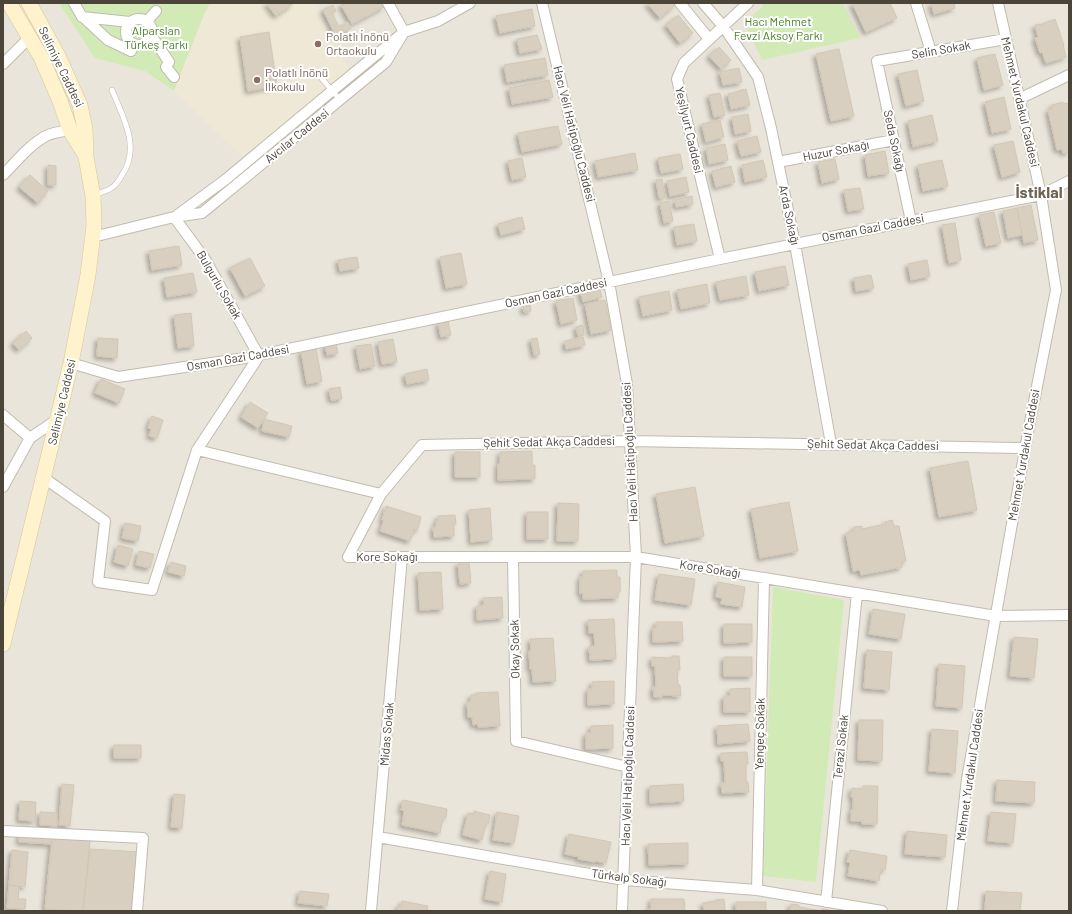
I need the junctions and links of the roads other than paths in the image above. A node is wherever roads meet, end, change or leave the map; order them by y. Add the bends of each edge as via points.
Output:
1 (29, 3) edge
2 (74, 3) edge
3 (388, 3) edge
4 (470, 3) edge
5 (542, 3) edge
6 (680, 3) edge
7 (703, 3) edge
8 (748, 3) edge
9 (916, 3) edge
10 (998, 3) edge
11 (9, 9) edge
12 (156, 11) dead end
13 (82, 17) junction
14 (130, 22) junction
15 (146, 22) junction
16 (723, 26) junction
17 (404, 32) junction
18 (151, 35) junction
19 (30, 38) junction
20 (709, 39) junction
21 (1006, 39) junction
22 (133, 44) junction
23 (931, 52) junction
24 (877, 61) joint
25 (3, 64) edge
26 (318, 74) dead end
27 (1069, 75) edge
28 (174, 77) dead end
29 (112, 90) dead end
30 (332, 90) junction
31 (1019, 99) junction
32 (340, 100) junction
33 (70, 130) junction
34 (894, 140) junction
35 (86, 157) junction
36 (778, 162) junction
37 (3, 175) edge
38 (1069, 180) edge
39 (1041, 195) junction
40 (93, 196) junction
41 (174, 217) junction
42 (911, 221) junction
43 (93, 237) junction
44 (795, 244) junction
45 (720, 259) junction
46 (609, 282) junction
47 (259, 356) junction
48 (71, 363) junction
49 (3, 415) edge
50 (58, 419) junction
51 (30, 438) junction
52 (630, 441) junction
53 (831, 444) junction
54 (1025, 448) junction
55 (197, 450) junction
56 (44, 478) junction
57 (3, 487) edge
58 (381, 494) junction
59 (348, 557) joint
60 (402, 557) junction
61 (513, 557) junction
62 (636, 557) junction
63 (764, 578) junction
64 (857, 593) junction
65 (1069, 615) edge
66 (996, 616) junction
67 (3, 644) edge
68 (628, 767) junction
69 (3, 831) edge
70 (378, 837) junction
71 (624, 880) junction
72 (757, 890) junction
73 (826, 902) junction
74 (137, 911) edge
75 (371, 911) edge
76 (622, 911) edge
77 (882, 911) edge
78 (952, 911) edge

1 - 35 street, Selimiye Caddesi via 58,56 80,105 85,130
2 - 13 street
3 - 17 street
4 - 17 street, Avcılar Caddesi via 438,21
5 - 46 street, Hacı Veli Hatipoğlu Caddesi
6 - 20 street
7 - 16 street, Arda Sokağı
8 - 16 street, Yeşilyurt Caddesi
9 - 23 street
10 - 21 street, Mehmet Yurdakul Caddesi
11 - 19 street, Selimiye Caddesi
12 - 15 street
13 - 14 street
13 - 22 street via 108,40 131,51
14 - 15 street via 138,19
14 - 22 street via 126,34
15 - 18 street via 151,28
16 - 20 street, Yeşilyurt Caddesi
16 - 36 street, Arda Sokağı via 758,77
17 - 30 street, Avcılar Caddesi
17 - 32 street, Avcılar Caddesi via 386,62
18 - 22 street via 148,41 141,45
18 - 28 street via 169,62 166,67
19 - 25 street
19 - 33 street, Selimiye Caddesi via 49,73
20 - 45 street, Yeşilyurt Caddesi via 684,63 677,79
21 - 23 street, Selin Sokak
21 - 31 street, Mehmet Yurdakul Caddesi
23 - 24 street, Selin Sokak
24 - 34 street, Seda Sokağı
26 - 30 lane
27 - 31 street
29 - 40 lane via 128,130 130,159 117,183
30 - 32 lane
30 - 41 street, Avcılar Caddesi via 225,180
31 - 39 street, Mehmet Yurdakul Caddesi
32 - 41 street, Avcılar Caddesi via 202,213
33 - 35 street, Selimiye Caddesi
33 - 37 street via 46,136
34 - 36 street, Huzur Sokağı
34 - 42 street, Seda Sokağı
35 - 40 street, Selimiye Caddesi
36 - 44 street, Arda Sokağı
38 - 39 street, Osman Gazi Caddesi
39 - 42 street, Osman Gazi Caddesi
39 - 54 street, Mehmet Yurdakul Caddesi via 1056,290
40 - 43 street, Selimiye Caddesi
41 - 43 street, Avcılar Caddesi
41 - 47 street, Bulgurlu Sokak via 205,259
42 - 44 street, Osman Gazi Caddesi
43 - 48 street, Selimiye Caddesi
44 - 45 street, Osman Gazi Caddesi
44 - 53 street, Arda Sokağı
45 - 46 street, Osman Gazi Caddesi
46 - 47 street, Osman Gazi Caddesi
46 - 52 street, Hacı Veli Hatipoğlu Caddesi via 627,384
47 - 48 street, Osman Gazi Caddesi via 118,377
47 - 55 street
48 - 50 street, Selimiye Caddesi
49 - 51 street
50 - 51 street
50 - 56 street, Selimiye Caddesi
51 - 57 street
52 - 53 street, Şehit Sedat Akça Caddesi
52 - 58 street, Şehit Sedat Akça Caddesi via 422,445
52 - 62 street, Hacı Veli Hatipoğlu Caddesi
53 - 54 street, Şehit Sedat Akça Caddesi
54 - 66 street, Mehmet Yurdakul Caddesi
55 - 56 street via 152,590 98,582 105,521
55 - 58 street
56 - 67 street, Selimiye Caddesi
58 - 59 street, Şehit Sedat Akça Caddesi
59 - 60 street, Kore Sokağı
60 - 61 street, Kore Sokağı
60 - 70 street, Midas Sokak
61 - 62 street, Kore Sokağı
61 - 68 street, Okay Sokak via 516,741
62 - 63 street, Kore Sokağı
62 - 68 street, Hacı Veli Hatipoğlu Caddesi
63 - 64 street, Kore Sokağı
63 - 72 street, Yengeç Sokak
64 - 66 street, Kore Sokağı
64 - 73 street, Terazi Sokak
65 - 66 street, Kore Sokağı
66 - 78 street, Mehmet Yurdakul Caddesi via 967,779
68 - 71 street, Hacı Veli Hatipoğlu Caddesi
69 - 74 street via 143,838
70 - 71 street, Türkalp Sokağı
70 - 75 street, Midas Sokak
71 - 72 street, Türkalp Sokağı
71 - 76 street, Hacı Veli Hatipoğlu Caddesi
72 - 73 street, Türkalp Sokağı
73 - 77 street, Türkalp Sokağı

